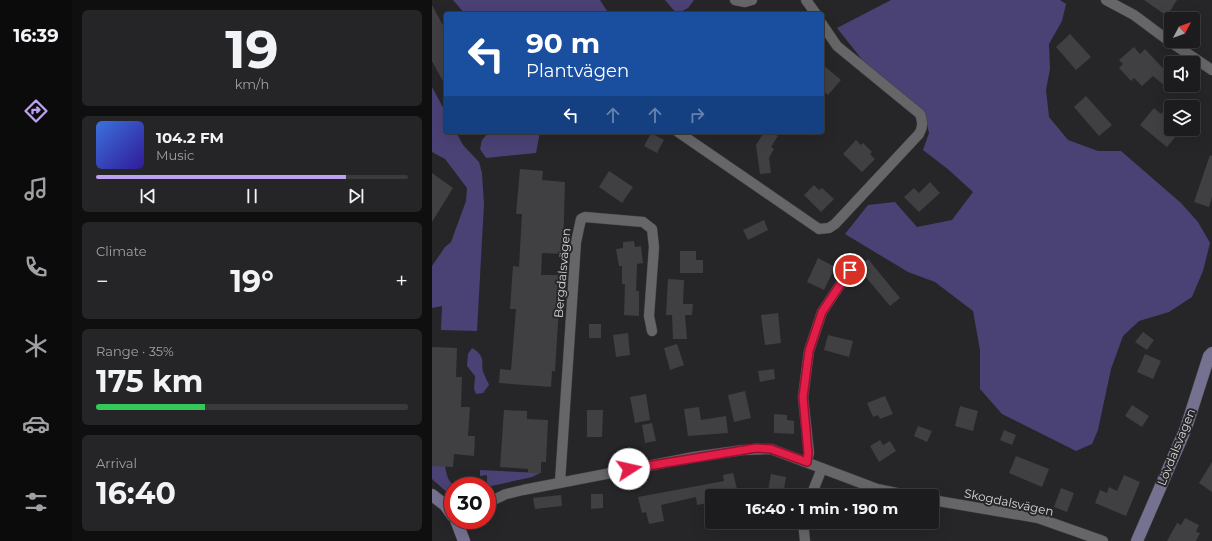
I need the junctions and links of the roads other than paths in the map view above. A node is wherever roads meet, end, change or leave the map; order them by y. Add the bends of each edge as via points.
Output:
1 (735, 0) edge
2 (752, 0) edge
3 (806, 0) edge
4 (1106, 0) edge
5 (815, 12) edge
6 (824, 27) edge
7 (1212, 70) edge
8 (681, 134) edge
9 (850, 270) dead end
10 (652, 331) dead end
11 (1212, 353) edge
12 (807, 462) junction
13 (822, 468) junction
14 (560, 482) junction
15 (814, 489) edge
16 (877, 489) edge
17 (432, 494) edge
18 (496, 498) edge
19 (939, 501) edge
20 (444, 505) edge
21 (460, 529) edge
22 (804, 529) edge
23 (464, 541) edge
24 (805, 541) edge
25 (1103, 541) edge
26 (1138, 541) edge

1 - 2 street
3 - 5 street
4 - 7 street via 1134,15
6 - 8 street via 837,46 920,114 922,120 919,134 835,224 819,230
9 - 12 street via 822,312 809,351 803,397
10 - 14 street, Bergdalsvägen via 652,229 643,222 585,217 580,224 576,242
11 - 26 street, Lövdalsvägen via 1186,428
12 - 13 street
12 - 14 street via 771,449 756,448
13 - 15 street
13 - 16 street
14 - 18 street
17 - 20 street
19 - 25 street, Skogdalsvägen via 1038,518
21 - 23 street
22 - 24 street

